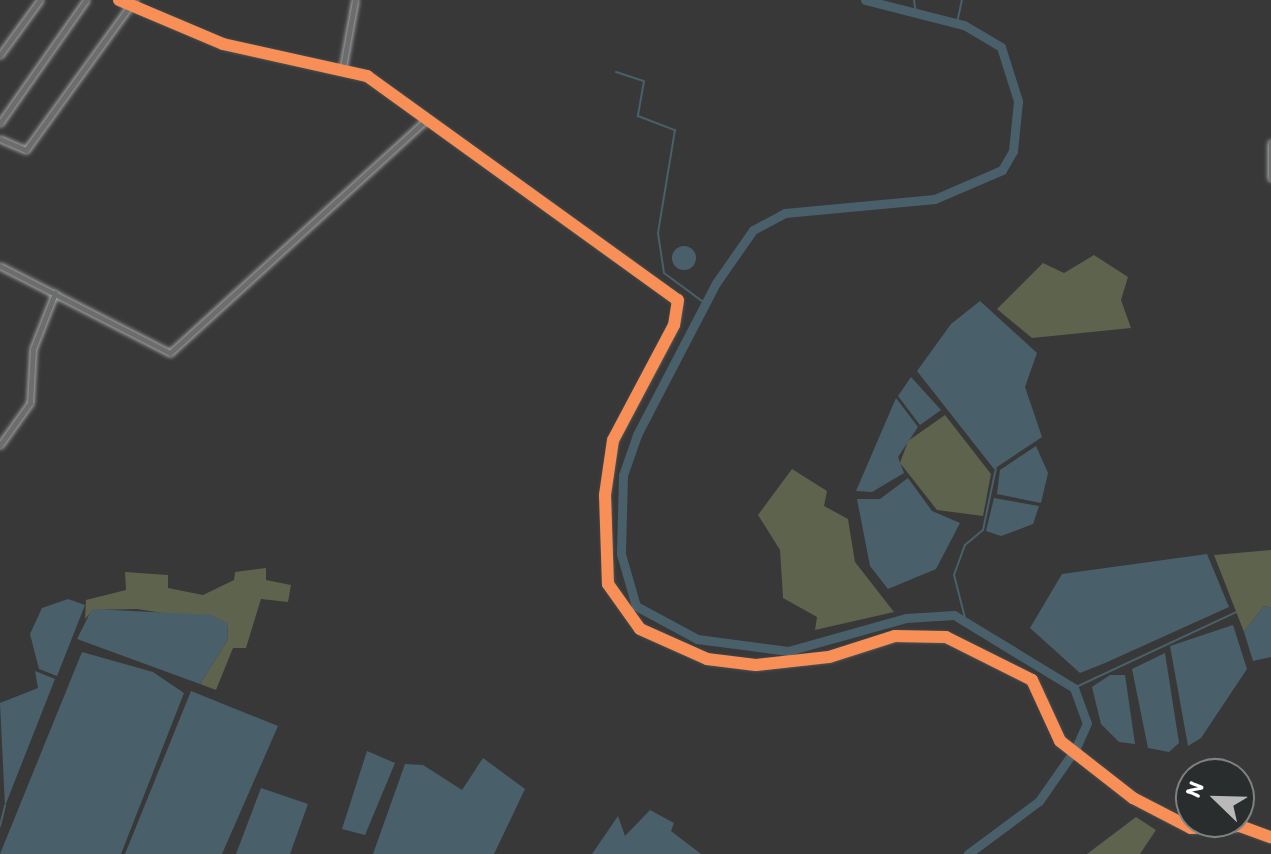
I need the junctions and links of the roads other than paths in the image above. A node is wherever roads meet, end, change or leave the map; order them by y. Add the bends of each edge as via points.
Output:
1 (40, 0) edge
2 (86, 0) edge
3 (119, 0) edge
4 (355, 0) edge
5 (132, 3) edge
6 (0, 55) edge
7 (343, 67) junction
8 (426, 120) junction
9 (0, 123) edge
10 (0, 139) edge
11 (1271, 143) edge
12 (1271, 178) edge
13 (0, 266) edge
14 (55, 293) junction
15 (0, 445) edge
16 (1271, 837) edge

1 - 6 street
2 - 9 street
3 - 5 street
4 - 7 street
5 - 7 street via 223,44
5 - 10 street via 26,150
7 - 8 street via 383,86
8 - 14 street via 170,353
8 - 16 street via 678,300 674,325 610,455 605,570 611,595 629,620 694,655 756,665 935,634 1032,680 1060,741 1180,825 1240,826
11 - 12 street
13 - 14 street
14 - 15 street via 33,349 30,403

